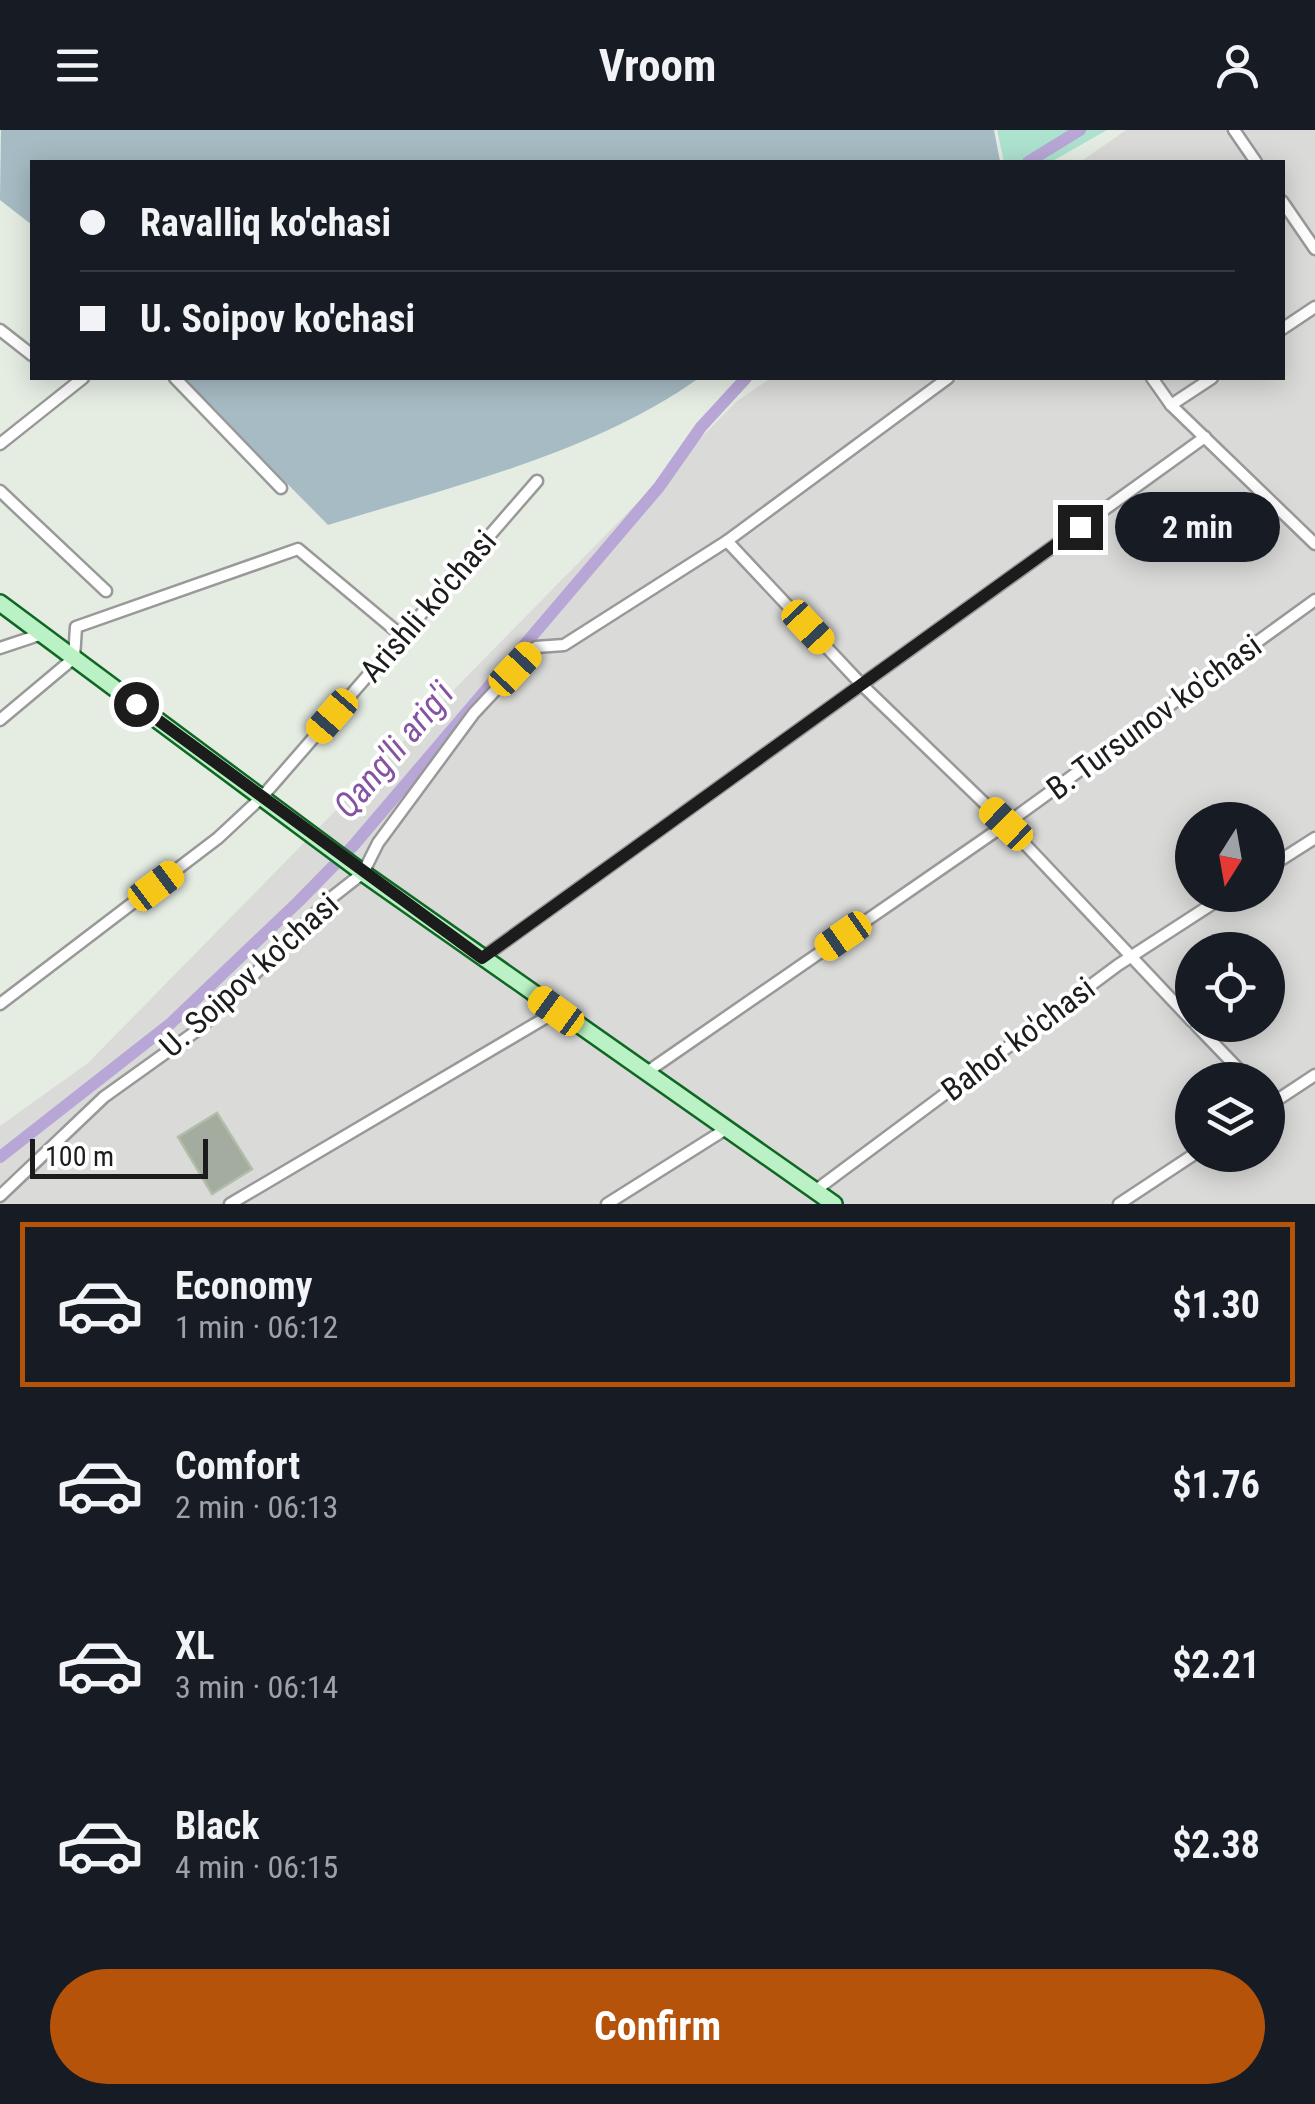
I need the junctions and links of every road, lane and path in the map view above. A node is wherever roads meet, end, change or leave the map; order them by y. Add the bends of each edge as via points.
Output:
1 (1234, 130) edge
2 (1255, 160) edge
3 (1285, 205) edge
4 (1315, 249) edge
5 (1315, 307) edge
6 (1285, 327) edge
7 (0, 330) edge
8 (30, 353) edge
9 (64, 380) edge
10 (80, 380) edge
11 (177, 380) edge
12 (945, 380) edge
13 (1153, 380) edge
14 (1209, 380) edge
15 (72, 386) junction
16 (1172, 405) junction
17 (1205, 437) junction
18 (0, 444) edge
19 (537, 481) dead end
20 (281, 488) dead end
21 (0, 491) edge
22 (727, 541) junction
23 (1315, 544) edge
24 (106, 591) dead end
25 (1315, 600) edge
26 (0, 603) edge
27 (42, 634) junction
28 (402, 636) junction
29 (0, 648) edge
30 (74, 658) junction
31 (861, 684) junction
32 (0, 720) edge
33 (262, 796) junction
34 (1006, 824) junction
35 (1315, 838) edge
36 (1285, 857) edge
37 (360, 870) junction
38 (1200, 912) edge
39 (1130, 957) junction
40 (482, 958) junction
41 (1175, 1003) edge
42 (0, 1004) edge
43 (556, 1011) junction
44 (1212, 1042) edge
45 (1232, 1062) edge
46 (647, 1072) junction
47 (1315, 1074) edge
48 (1285, 1093) edge
49 (726, 1130) junction
50 (1175, 1167) edge
51 (816, 1190) junction
52 (0, 1196) edge
53 (230, 1204) edge
54 (606, 1204) edge
55 (834, 1204) edge
56 (1119, 1204) edge

1 - 2 street
3 - 4 street
5 - 6 street
7 - 8 street
9 - 15 street
10 - 15 street
11 - 20 street
12 - 22 street
13 - 16 street
14 - 16 street
15 - 18 street
16 - 17 street
17 - 23 street
17 - 31 street
19 - 28 street, Arishli ko'chasi
21 - 24 street
22 - 31 street
22 - 37 street via 564,646 536,647 464,725
25 - 34 street, B. Tursunov ko'chasi
26 - 27 street
27 - 29 street
27 - 30 street
28 - 30 street via 298,548 76,627
28 - 33 street, Arishli ko'chasi
30 - 32 street
30 - 33 street
31 - 34 street
31 - 40 street
33 - 37 street
33 - 42 street, Arishli ko'chasi via 218,838
34 - 39 street
34 - 46 street, B. Tursunov ko'chasi
35 - 36 street
37 - 40 street
37 - 52 street, U. Soipov ko'chasi via 199,1029 104,1097
38 - 39 street, Bahor ko'chasi
39 - 41 street
39 - 51 street, Bahor ko'chasi
40 - 43 street
43 - 46 street
43 - 53 street
44 - 45 street
46 - 49 street
47 - 48 street
49 - 51 street
49 - 54 street
50 - 56 street
51 - 55 street

